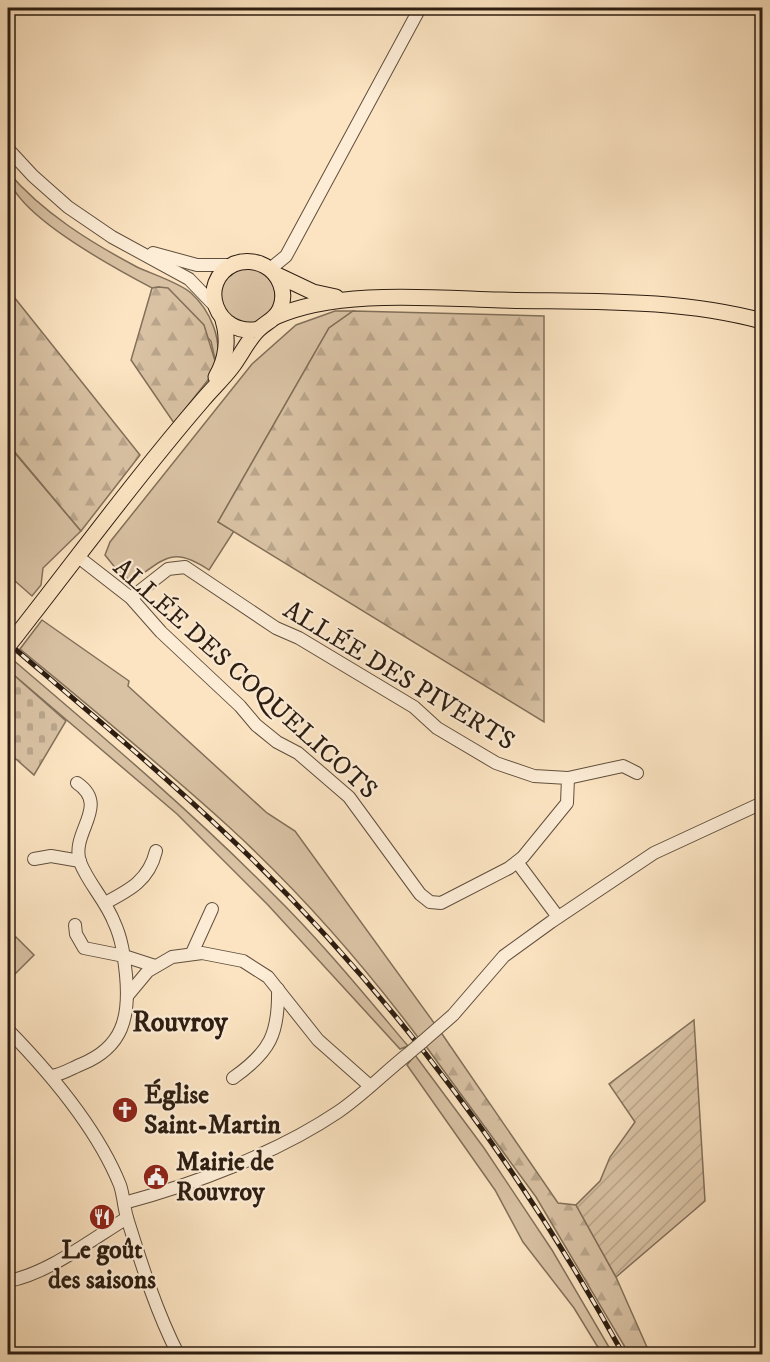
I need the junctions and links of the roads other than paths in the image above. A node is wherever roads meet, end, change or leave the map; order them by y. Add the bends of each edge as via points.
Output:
1 (420, 8) edge
2 (8, 149) edge
3 (112, 237) junction
4 (234, 264) junction
5 (273, 272) junction
6 (357, 300) junction
7 (220, 313) junction
8 (275, 317) junction
9 (762, 321) edge
10 (259, 328) junction
11 (201, 402) junction
12 (77, 556) junction
13 (131, 598) junction
14 (12, 641) edge
15 (637, 773) dead end
16 (568, 778) junction
17 (77, 783) dead end
18 (762, 803) edge
19 (156, 851) dead end
20 (34, 859) dead end
21 (80, 861) junction
22 (517, 862) junction
23 (105, 903) junction
24 (212, 909) dead end
25 (558, 917) junction
26 (75, 925) dead end
27 (192, 953) junction
28 (124, 956) junction
29 (155, 966) junction
30 (278, 989) junction
31 (128, 995) junction
32 (8, 1030) edge
33 (52, 1076) junction
34 (233, 1078) dead end
35 (370, 1086) junction
36 (124, 1203) junction
37 (127, 1218) junction
38 (8, 1281) edge
39 (178, 1354) edge

1 - 5 street via 286,256
2 - 3 street via 51,193
3 - 4 street via 171,260 204,266
3 - 7 street via 189,279
4 - 5 main road via 256,262
4 - 7 main road via 215,286
5 - 6 main road via 314,292
5 - 8 main road via 283,296
6 - 8 main road via 315,304
6 - 9 main road via 639,302 708,308
7 - 10 main road via 240,329
7 - 11 main road via 227,336 222,366
8 - 10 main road
10 - 11 main road
11 - 12 main road
12 - 13 street, ALLÉE DES COQUELICOTS
12 - 14 main road
13 - 16 street, ALLÉE DES PIVERTS via 168,569 185,567 276,628 414,707 437,728 496,763 534,776
13 - 22 street, ALLÉE DES COQUELICOTS via 250,720 298,753 349,797 425,899 441,903
15 - 16 street, ALLÉE DES PIVERTS via 622,766
16 - 22 street via 567,803
17 - 21 street via 89,794 91,806
18 - 25 street via 654,853
19 - 23 street via 150,871 141,881
20 - 21 street via 51,856
21 - 23 street
22 - 25 street
23 - 28 street via 119,933
24 - 27 street
25 - 35 street, bridge via 504,956 453,1015
26 - 28 street via 84,948
27 - 29 street
27 - 30 street via 243,961 262,972
28 - 29 street
28 - 31 street
29 - 31 street
30 - 34 street via 272,1039 259,1058
30 - 35 street via 318,1040
31 - 33 street via 123,1024 110,1047 98,1058
32 - 33 street
33 - 36 street via 106,1158
35 - 36 street via 323,1122 274,1148
36 - 37 street
37 - 38 street via 27,1276
37 - 39 street

